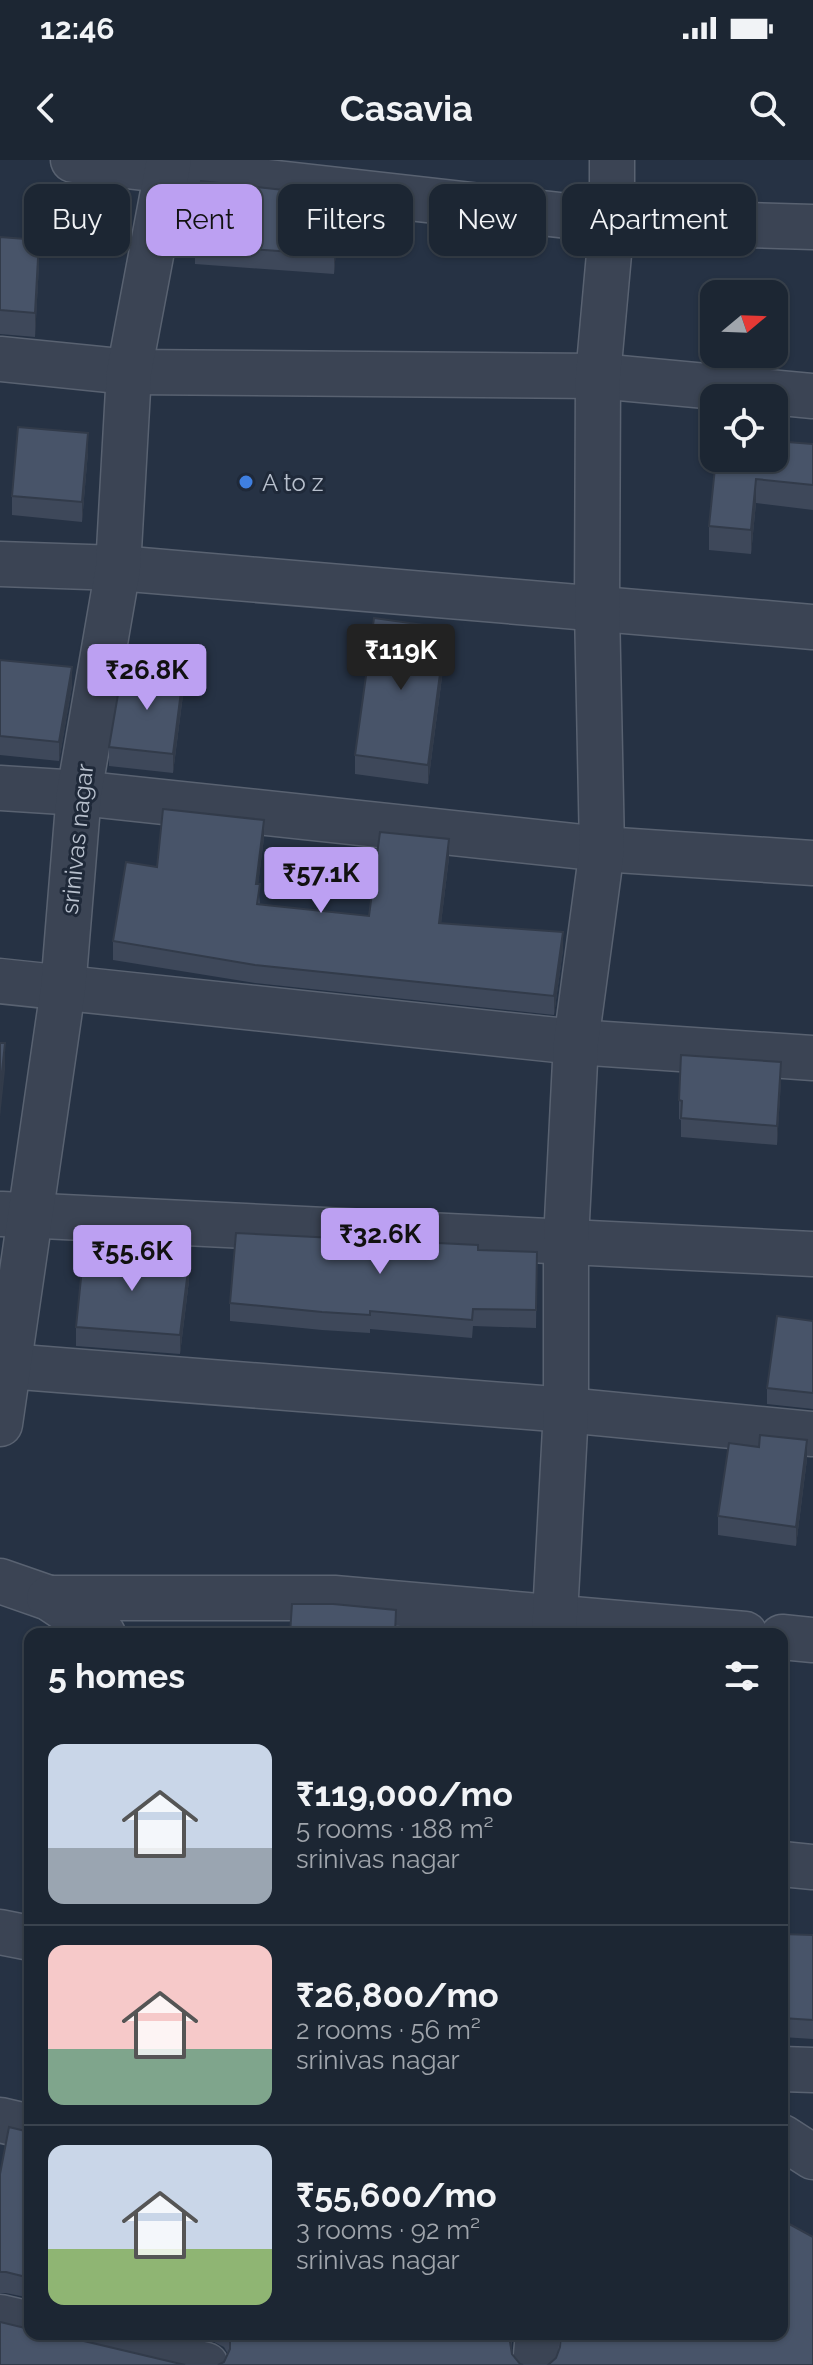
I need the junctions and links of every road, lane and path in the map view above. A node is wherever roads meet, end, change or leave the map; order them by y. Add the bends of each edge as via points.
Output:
1 (73, 160) edge
2 (612, 160) edge
3 (168, 164) edge
4 (612, 184) edge
5 (562, 215) edge
6 (756, 225) edge
7 (813, 227) edge
8 (609, 256) edge
9 (0, 359) edge
10 (129, 372) junction
11 (598, 376) junction
12 (813, 396) edge
13 (0, 564) edge
14 (118, 568) junction
15 (597, 609) junction
16 (813, 627) edge
17 (0, 788) edge
18 (79, 793) junction
19 (602, 849) junction
20 (813, 863) edge
21 (0, 981) edge
22 (63, 989) junction
23 (576, 1042) junction
24 (813, 1058) edge
25 (15, 1216) edge
26 (566, 1240) junction
27 (813, 1254) edge
28 (8, 1366) junction
29 (566, 1410) junction
30 (0, 1424) edge
31 (813, 1434) edge
32 (0, 1581) edge
33 (49, 1598) junction
34 (554, 1626) edge
35 (94, 1628) edge
36 (602, 1628) edge
37 (788, 1638) edge
38 (813, 1640) edge
39 (788, 1865) edge
40 (813, 1867) edge
41 (0, 1932) edge
42 (24, 1937) edge
43 (788, 2069) edge
44 (813, 2070) edge
45 (0, 2120) edge
46 (24, 2126) edge
47 (788, 2141) edge
48 (813, 2157) edge
49 (0, 2317) edge
50 (24, 2323) edge
51 (99, 2340) edge
52 (537, 2340) edge
53 (206, 2365) edge
54 (535, 2365) edge

1 - 3 street
2 - 4 street
3 - 5 street
3 - 10 street, srinivas nagar
6 - 7 street
8 - 11 street
9 - 10 street
10 - 11 street
10 - 14 street, srinivas nagar
11 - 12 street
11 - 15 street
13 - 14 street
14 - 15 street
14 - 18 street, srinivas nagar
15 - 16 street
15 - 19 street
17 - 18 street
18 - 19 street
18 - 22 street, srinivas nagar
19 - 20 street
19 - 23 street
21 - 22 street
22 - 23 street
22 - 25 street, srinivas nagar
23 - 24 street
23 - 26 street
25 - 26 street
25 - 28 street, srinivas nagar
26 - 27 street
26 - 29 street
28 - 29 street
28 - 30 street, srinivas nagar
29 - 31 street
29 - 34 street
32 - 33 street
33 - 34 street via 334,1598
33 - 35 street
34 - 36 street
37 - 38 street
39 - 40 street
41 - 42 street
43 - 44 street
45 - 46 street
47 - 48 street
49 - 50 street
51 - 53 street
52 - 54 street

